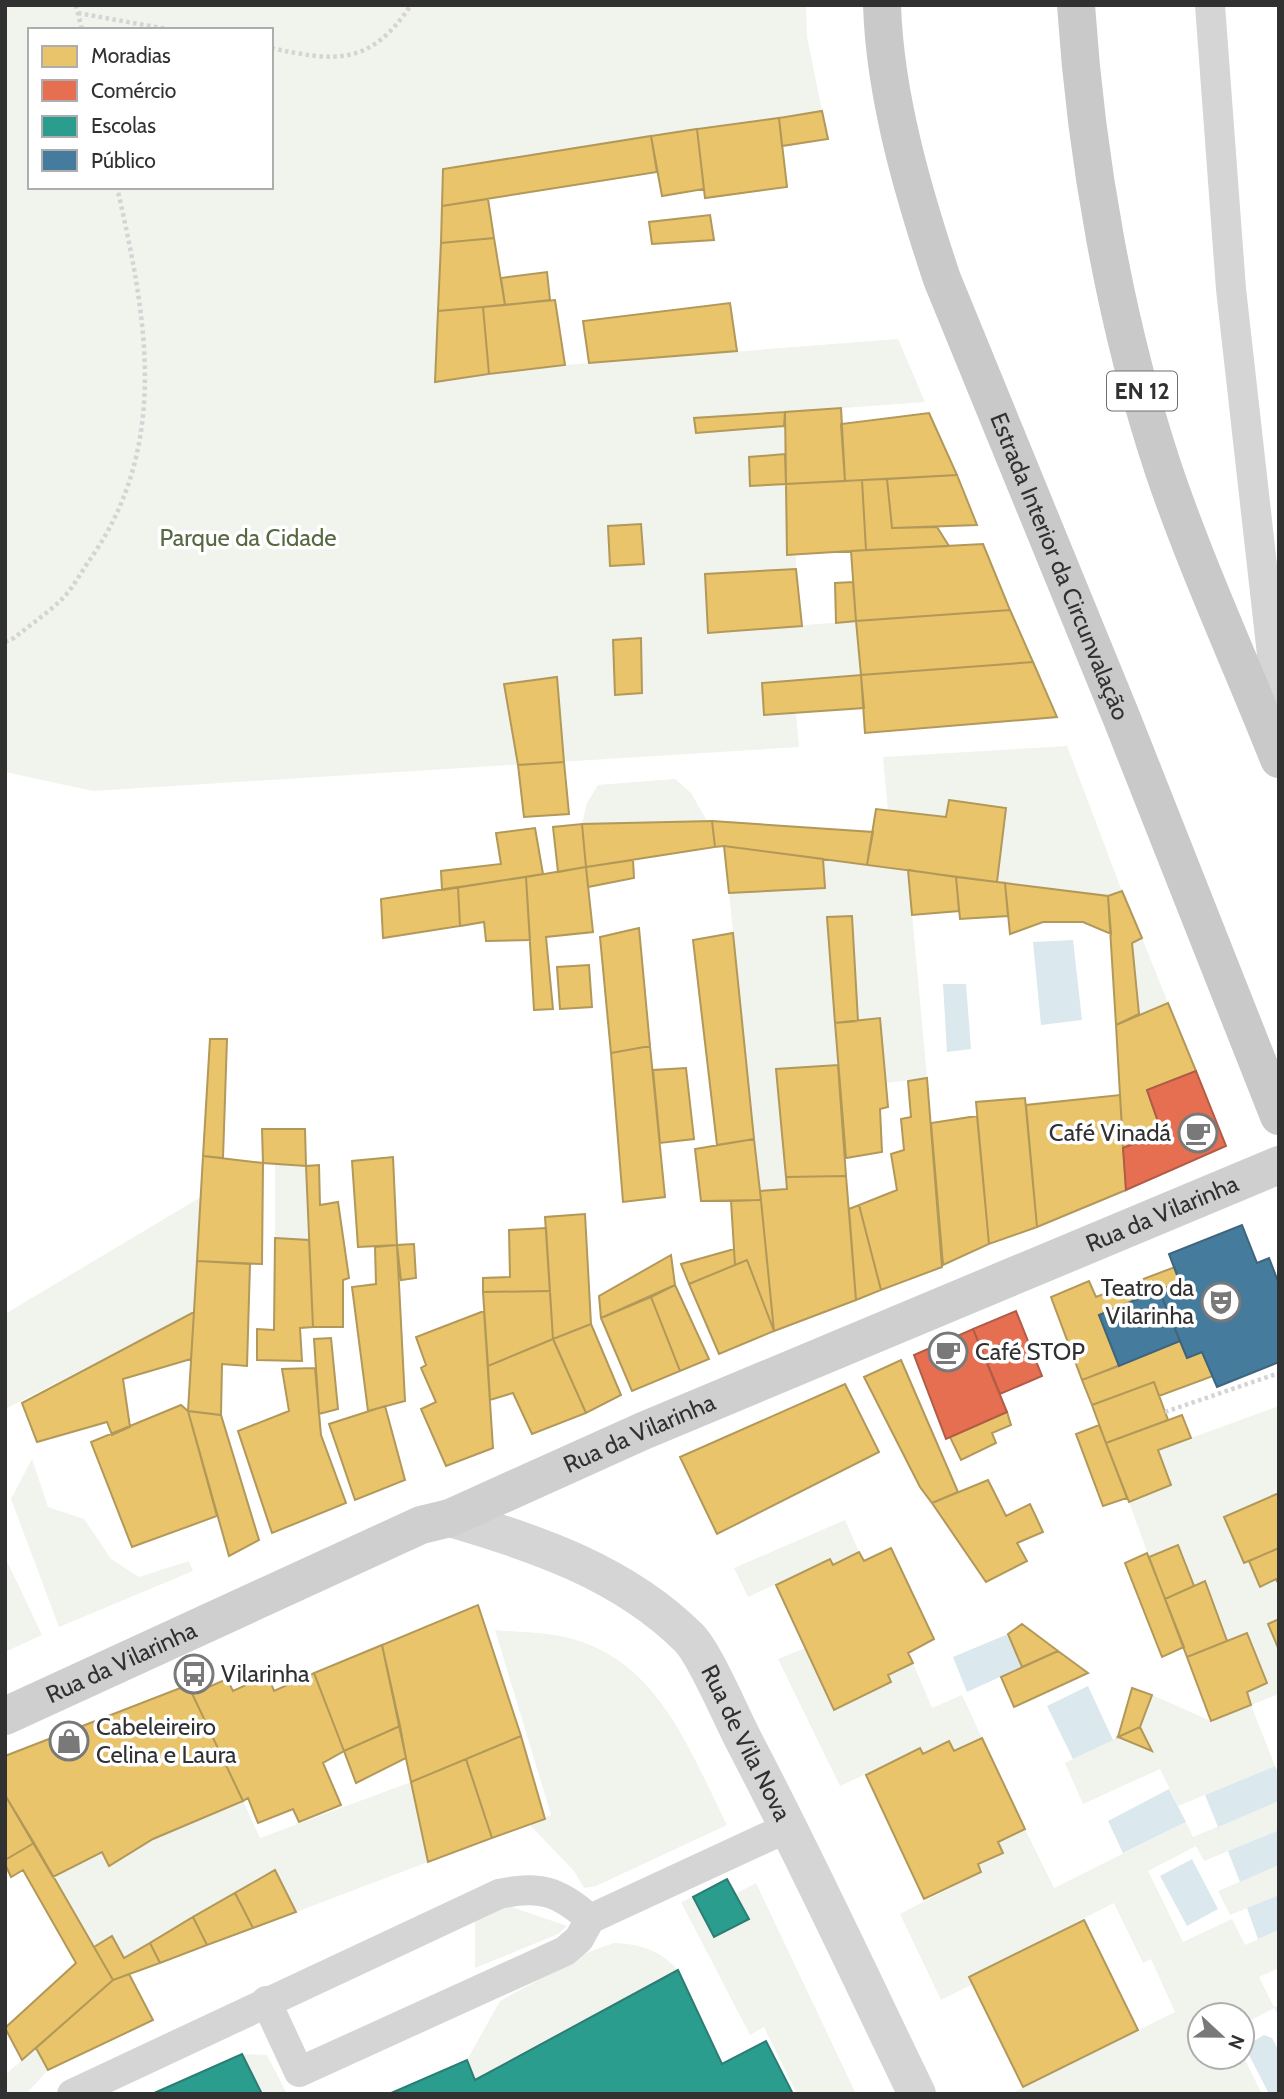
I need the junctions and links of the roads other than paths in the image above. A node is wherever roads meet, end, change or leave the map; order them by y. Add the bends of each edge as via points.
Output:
1 (882, 5) edge
2 (1076, 5) edge
3 (1210, 5) edge
4 (1279, 717) edge
5 (1279, 759) edge
6 (1279, 1116) edge
7 (1279, 1165) edge
8 (450, 1518) junction
9 (5, 1716) edge
10 (789, 1827) junction
11 (590, 1919) junction
12 (266, 2001) junction
13 (72, 2094) edge
14 (917, 2094) edge

1 - 6 main road, Estrada Interior da Circunvalação via 895,107 920,212 942,279
2 - 5 main road, EN 12 via 1082,99 1106,242 1135,365 1163,468
3 - 4 lane via 1231,289
7 - 8 main road, Rua da Vilarinha via 643,1432
8 - 9 main road, Rua da Vilarinha via 421,1525
8 - 10 street, Rua de Vila Nova via 531,1542 581,1564 649,1605 691,1640
10 - 11 lane
10 - 14 street, Rua de Vila Nova
11 - 12 lane via 554,1894 528,1888 499,1894
11 - 12 lane via 579,1939 565,1951 299,2072
12 - 13 lane

